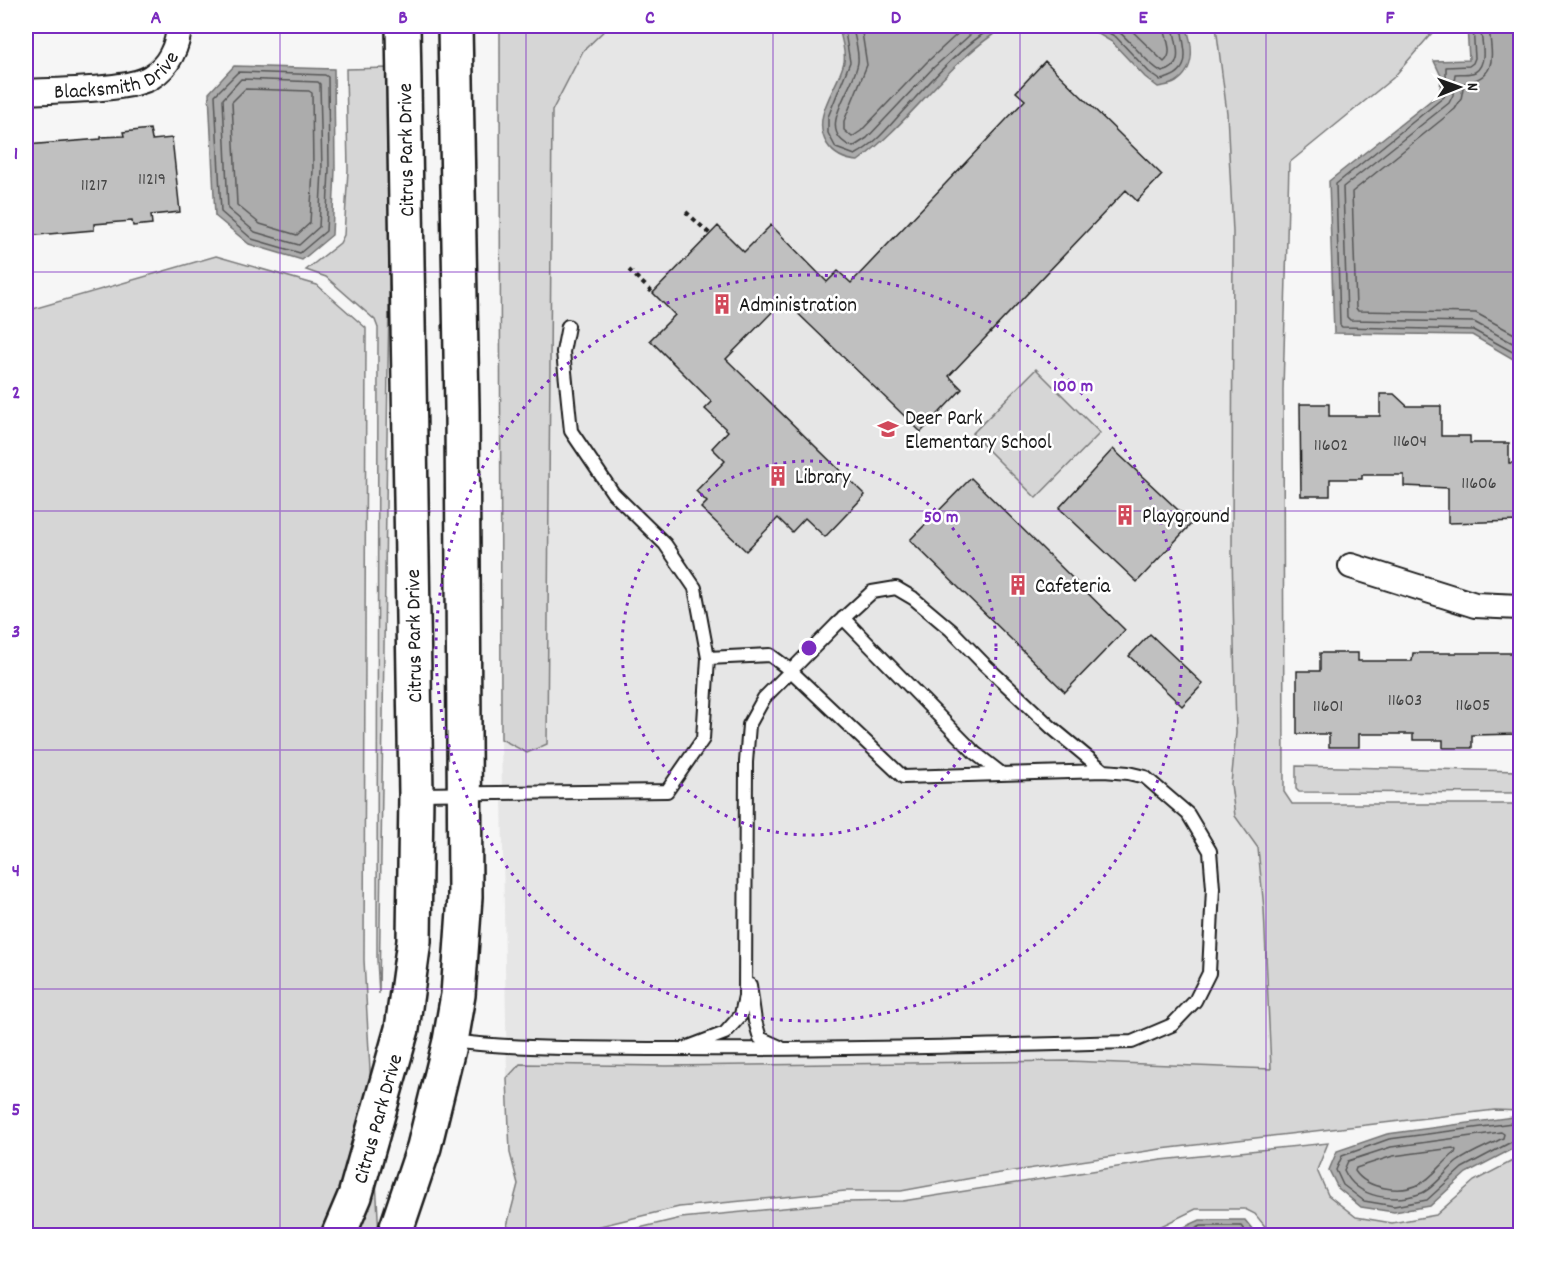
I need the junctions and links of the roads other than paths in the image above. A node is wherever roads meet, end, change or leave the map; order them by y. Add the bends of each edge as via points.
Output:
1 (179, 26) edge
2 (403, 26) edge
3 (455, 26) edge
4 (26, 92) edge
5 (568, 326) dead end
6 (1351, 566) dead end
7 (1521, 607) edge
8 (843, 618) junction
9 (708, 658) junction
10 (790, 670) junction
11 (1104, 771) junction
12 (1002, 774) junction
13 (466, 793) junction
14 (416, 794) junction
15 (745, 951) junction
16 (450, 1041) junction
17 (683, 1049) junction
18 (783, 1049) junction
19 (338, 1236) edge
20 (394, 1236) edge

1 - 4 street, Blacksmith Drive via 172,57 151,77 125,86
2 - 14 street, Citrus Park Drive
3 - 13 street
5 - 9 lane via 563,352 571,431 613,493 665,544 695,588
6 - 7 street via 1475,606
8 - 10 lane
8 - 11 lane via 872,592 896,588 951,630
8 - 12 lane via 975,753
9 - 10 lane via 770,655
9 - 13 lane via 703,739 668,791
10 - 12 lane via 903,777
10 - 15 lane via 764,698 749,725
11 - 12 lane
11 - 18 lane via 1145,777 1188,814 1210,851 1213,888 1209,973 1195,1001 1172,1025 1132,1042
13 - 14 lane
13 - 16 street via 465,897 458,995
14 - 19 street, Citrus Park Drive via 414,941 402,1029 355,1196
15 - 17 lane via 741,1015 725,1033
15 - 18 lane via 760,1038
16 - 17 lane via 499,1047
16 - 20 street via 424,1147
17 - 18 lane

